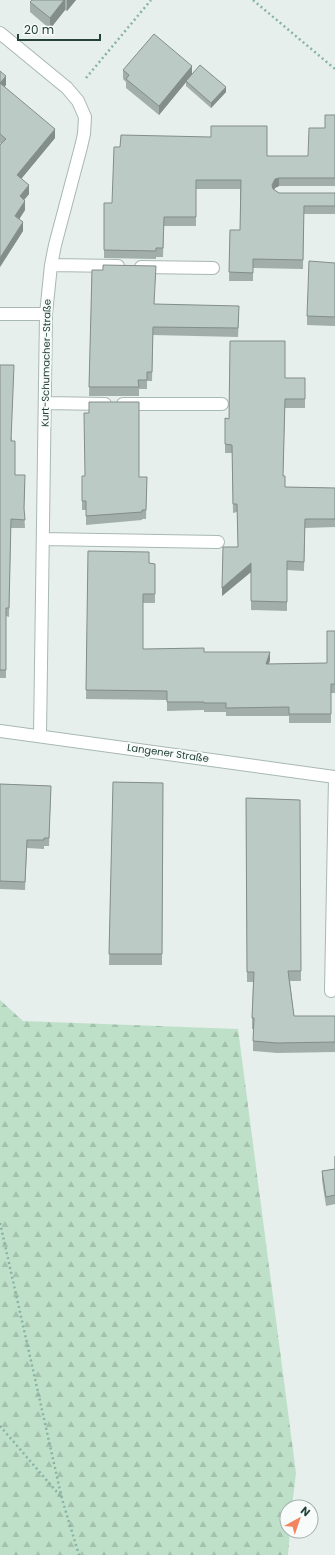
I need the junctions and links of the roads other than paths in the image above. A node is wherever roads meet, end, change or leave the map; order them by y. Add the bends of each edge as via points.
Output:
1 (0, 32) edge
2 (51, 265) junction
3 (213, 268) dead end
4 (0, 314) edge
5 (46, 314) junction
6 (45, 403) junction
7 (222, 404) dead end
8 (43, 539) junction
9 (218, 542) dead end
10 (0, 731) edge
11 (40, 736) junction
12 (335, 777) edge
13 (331, 991) dead end

1 - 2 street, Kurt-Schumacher-Straße via 60,81 82,107 85,117 84,134
2 - 3 street
2 - 5 street, Kurt-Schumacher-Straße
4 - 5 street
5 - 6 street, Kurt-Schumacher-Straße
6 - 7 street
6 - 8 street, Kurt-Schumacher-Straße
8 - 9 street
8 - 11 street, Kurt-Schumacher-Straße
10 - 11 street, Langener Straße
11 - 12 street, Langener Straße
12 - 13 street

